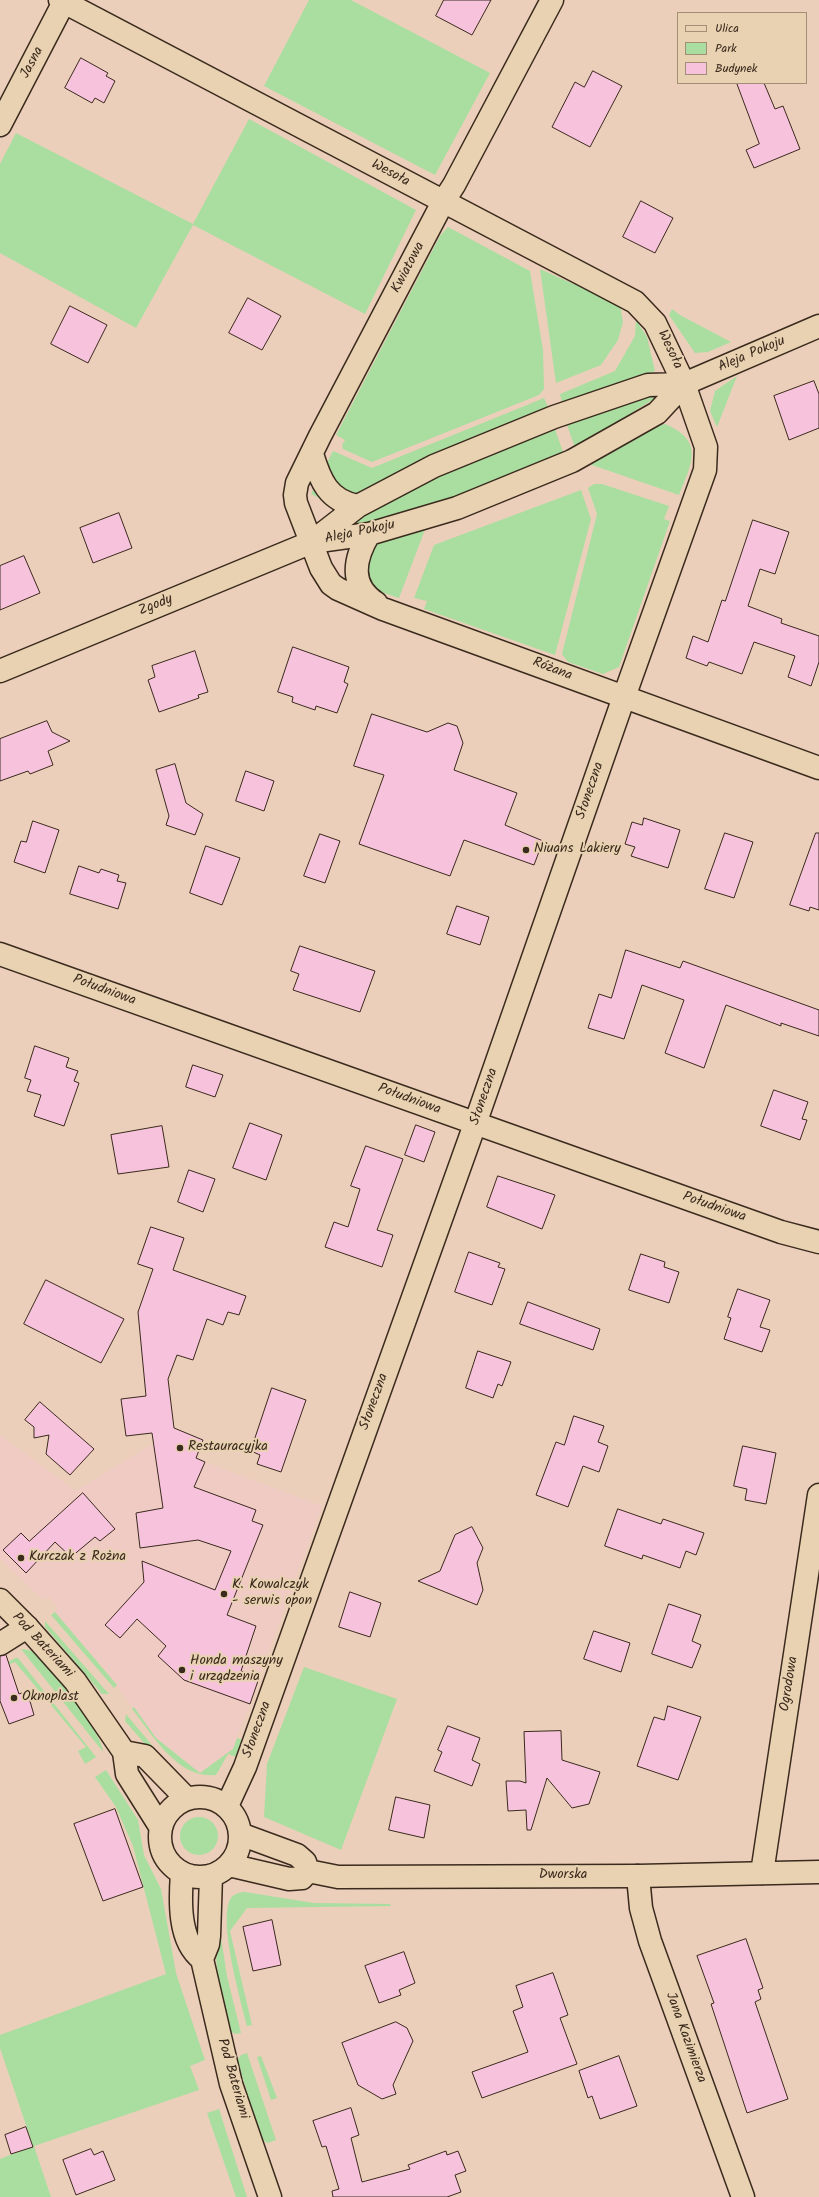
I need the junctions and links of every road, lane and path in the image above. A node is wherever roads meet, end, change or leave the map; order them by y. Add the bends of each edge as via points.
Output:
1 (552, 0) edge
2 (63, 1) edge
3 (0, 125) edge
4 (443, 202) junction
5 (819, 326) edge
6 (684, 384) junction
7 (312, 454) junction
8 (358, 506) junction
9 (368, 534) junction
10 (312, 542) junction
11 (383, 608) junction
12 (0, 671) edge
13 (624, 697) junction
14 (819, 768) edge
15 (0, 954) edge
16 (475, 1124) junction
17 (819, 1242) edge
18 (819, 1495) edge
19 (0, 1600) edge
20 (27, 1627) junction
21 (0, 1644) edge
22 (124, 1752) junction
23 (187, 1799) junction
24 (227, 1806) junction
25 (160, 1828) junction
26 (240, 1834) junction
27 (220, 1870) junction
28 (308, 1871) junction
29 (819, 1872) edge
30 (182, 1873) junction
31 (762, 1873) junction
32 (638, 1876) junction
33 (202, 1959) junction
34 (270, 2197) edge
35 (743, 2197) edge

1 - 4 street, Kwiatowa
2 - 3 street, Jasna
2 - 4 street, Wesoła
4 - 6 street, Wesoła via 635,302 656,323
4 - 7 street, Kwiatowa
5 - 6 street, Aleja Pokoju
6 - 8 street, Aleja Pokoju via 648,385 554,417 434,466
6 - 9 street, Aleja Pokoju via 657,413 572,461 457,508
6 - 13 street, Słoneczna via 706,447 706,470
7 - 8 street via 319,477 328,490 341,501
7 - 10 street, Kwiatowa via 297,483 295,495
8 - 10 street, Aleja Pokoju
9 - 10 street, Aleja Pokoju
9 - 11 street via 360,548 358,584 365,596
10 - 11 street, Różana via 321,568 331,584
10 - 12 street, Zgody
11 - 13 street, Różana
13 - 14 street, Różana
13 - 16 street, Słoneczna
15 - 16 street, Południowa
16 - 17 street, Południowa via 781,1232
16 - 24 street, Słoneczna via 245,1767
18 - 31 street, Ogrodowa
19 - 20 street, Pod Bateriami
20 - 21 street
20 - 22 street, Pod Bateriami via 75,1681
22 - 23 street via 144,1756
22 - 25 street, Pod Bateriami via 127,1774
23 - 24 street via 208,1797
23 - 25 street via 169,1811
24 - 26 street via 238,1824
25 - 30 street, Pod Bateriami via 160,1843 164,1855
26 - 27 street via 236,1854
26 - 28 street via 297,1856 304,1862
27 - 28 street via 289,1879 302,1878
27 - 30 street via 194,1877
27 - 33 street via 208,1940
28 - 32 street, Dworska via 338,1877
29 - 31 street, Dworska
30 - 33 street, Pod Bateriami via 183,1920 191,1948
31 - 32 street, Dworska
32 - 35 street, Jana Kazimierza via 641,1908 650,1941
33 - 34 street, Pod Bateriami via 231,2084

